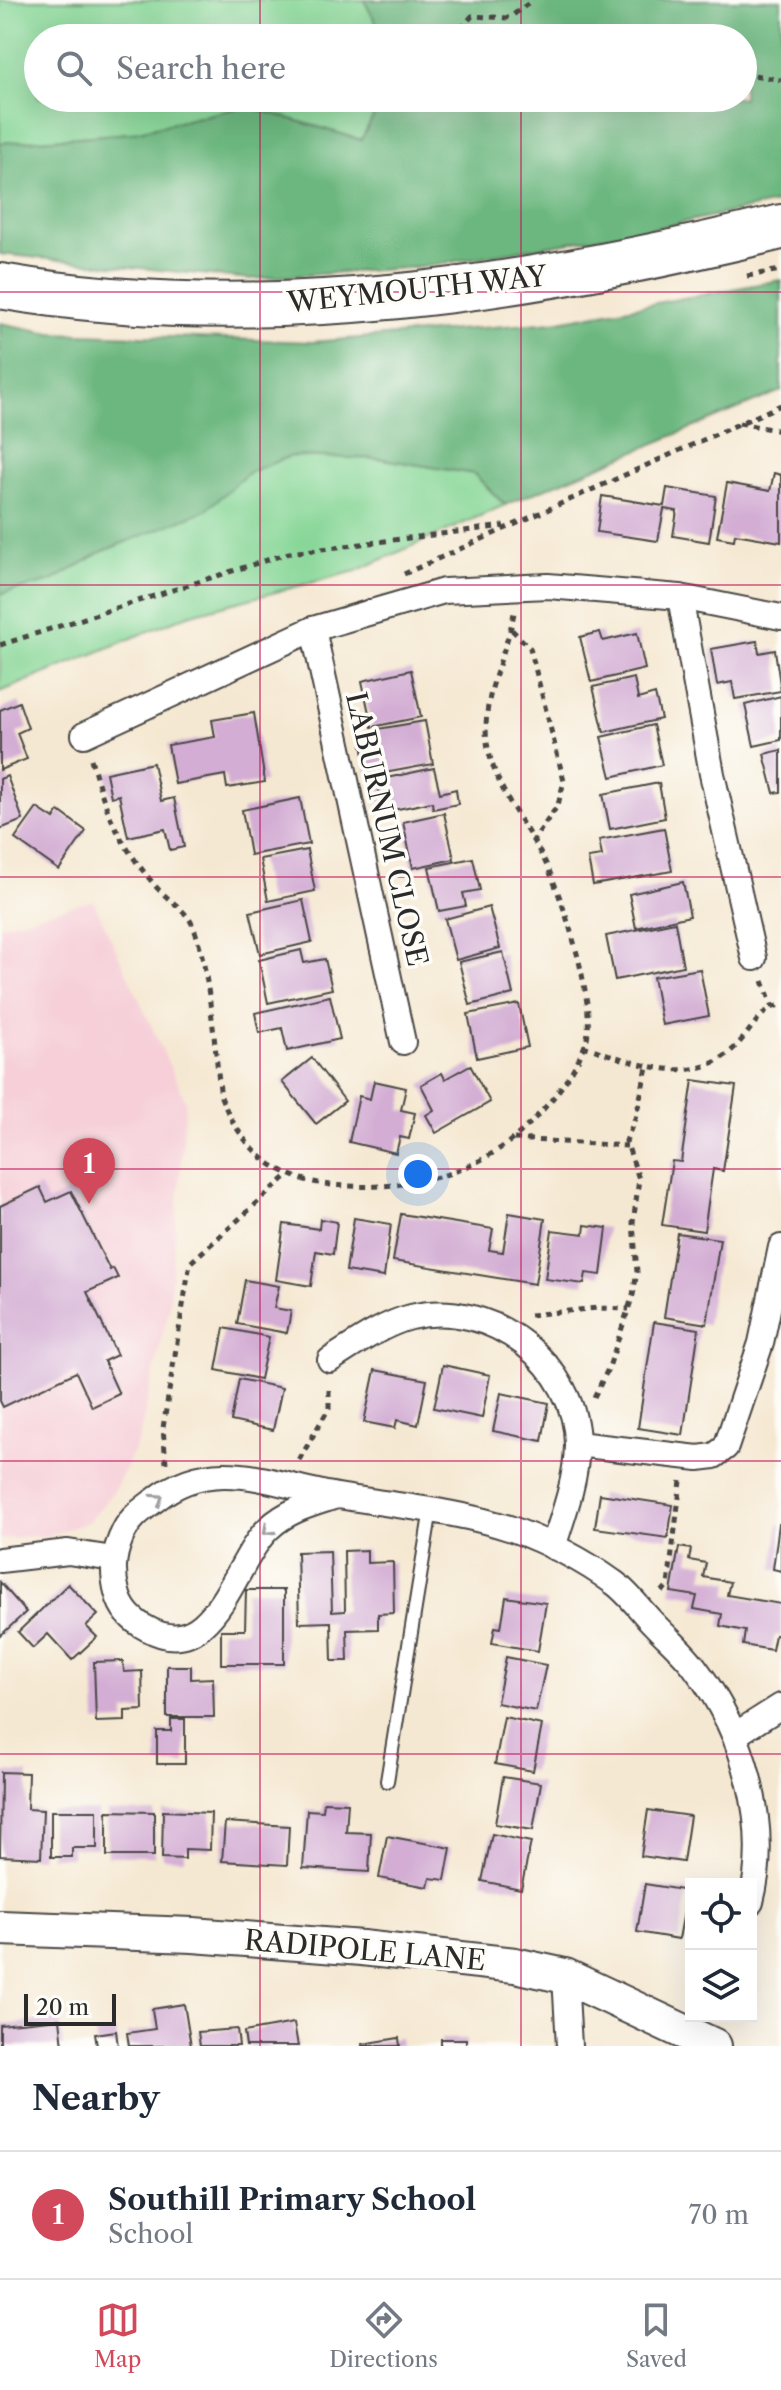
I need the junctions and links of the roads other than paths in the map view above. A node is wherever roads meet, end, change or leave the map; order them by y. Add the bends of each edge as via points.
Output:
1 (781, 227) edge
2 (0, 286) edge
3 (680, 597) junction
4 (781, 617) edge
5 (313, 629) junction
6 (84, 735) dead end
7 (754, 958) dead end
8 (403, 1042) dead end
9 (781, 1247) edge
10 (330, 1360) road end
11 (576, 1432) junction
12 (337, 1496) junction
13 (431, 1509) junction
14 (553, 1547) junction
15 (113, 1559) junction
16 (0, 1560) edge
17 (781, 1706) edge
18 (735, 1735) junction
19 (387, 1781) dead end
20 (757, 1880) edge
21 (0, 1928) edge
22 (565, 1976) junction
23 (702, 2032) edge
24 (569, 2046) edge

1 - 2 highway, WEYMOUTH WAY via 580,272 377,299 205,303
3 - 4 street
3 - 5 street via 548,586 444,591
3 - 7 street via 712,774
5 - 6 street
5 - 8 street, LABURNUM CLOSE
9 - 11 street via 761,1343 726,1447 714,1456 684,1457
10 - 11 street via 412,1316 478,1319 499,1327 544,1361 557,1380
11 - 14 street via 574,1481
12 - 13 street
15 -> 12 street via 129,1520 168,1492 198,1479 249,1475
12 -> 15 street via 289,1512 269,1527 250,1547 218,1609 182,1636 152,1632 124,1611
13 - 14 street via 510,1529
13 - 19 lane
14 - 18 street via 615,1583 696,1669
15 - 16 street via 68,1552
17 - 18 street
18 - 20 street via 752,1797
21 - 22 street, RADIPOLE LANE via 362,1948 515,1965
22 - 23 street, RADIPOLE LANE
22 - 24 street

